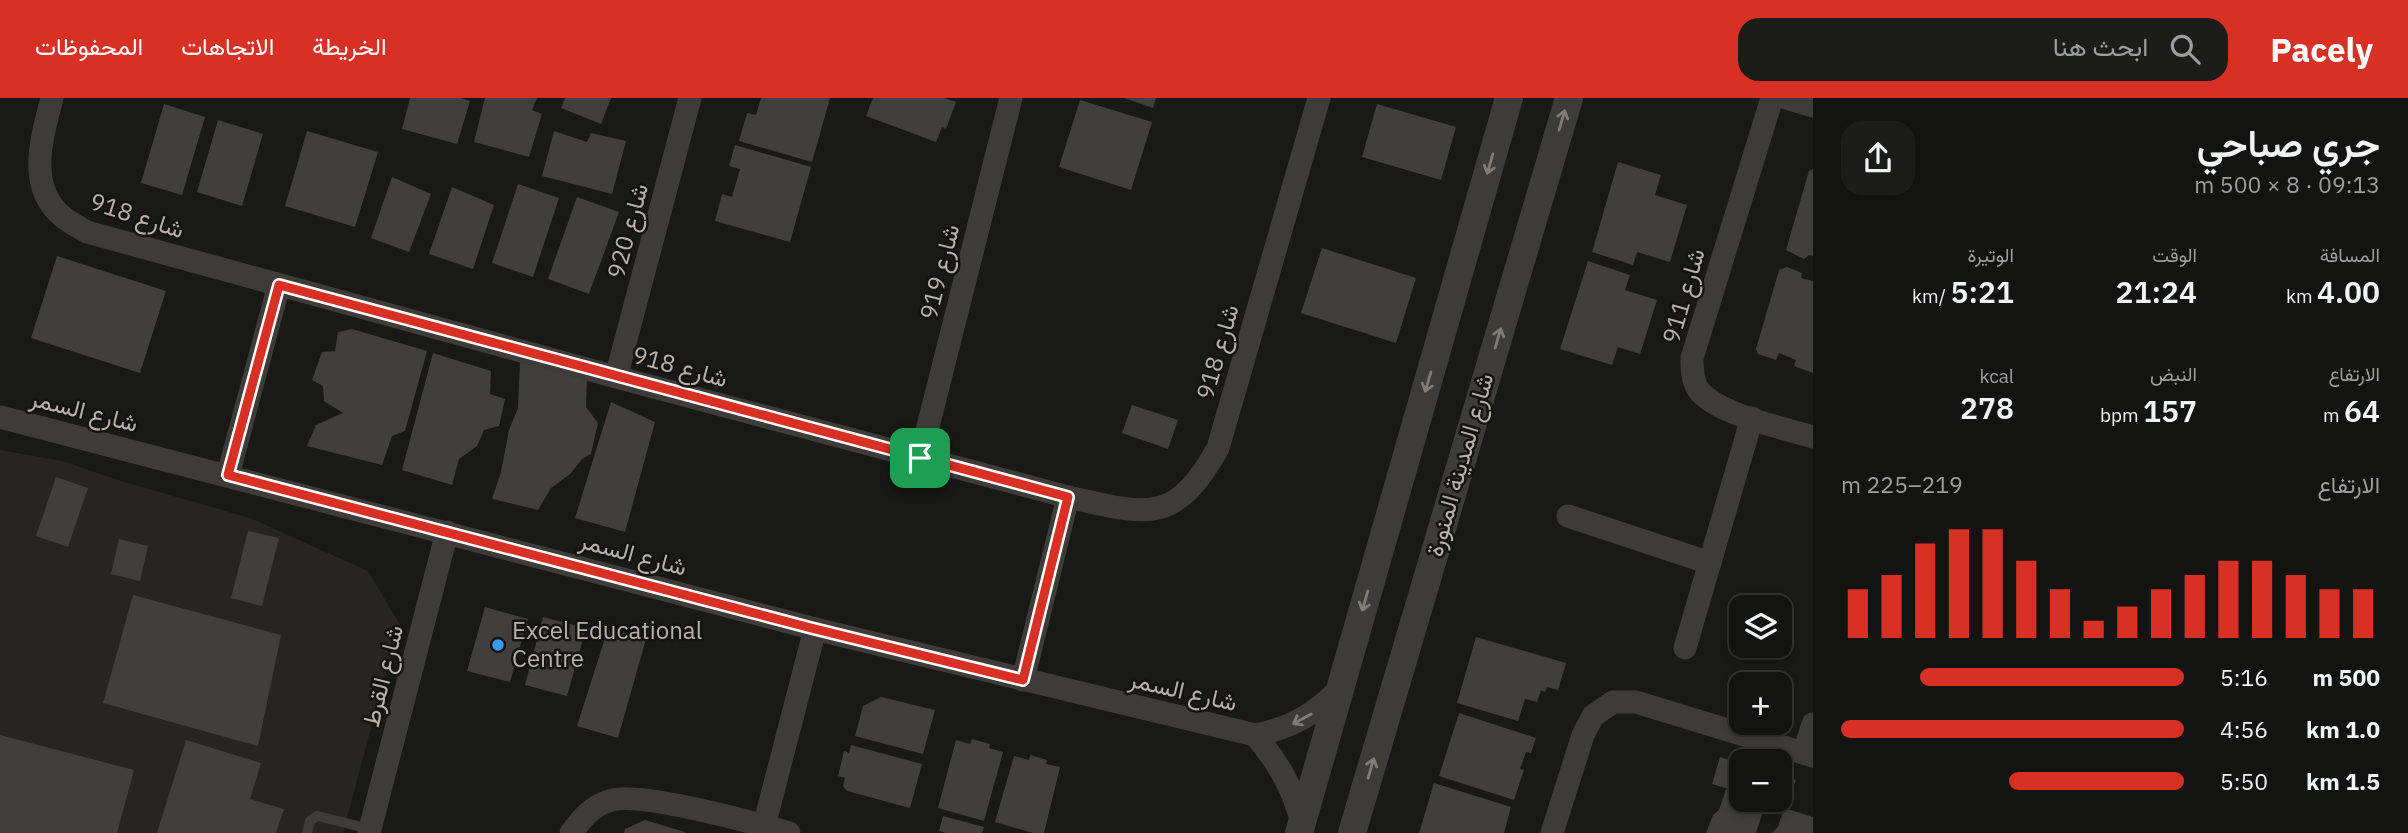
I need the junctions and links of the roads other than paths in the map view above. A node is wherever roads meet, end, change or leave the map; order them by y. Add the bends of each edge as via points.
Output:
1 (52, 98) edge
2 (690, 98) edge
3 (1011, 98) edge
4 (1319, 98) edge
5 (1509, 98) edge
6 (1569, 98) edge
7 (1772, 98) edge
8 (1786, 98) edge
9 (1813, 106) edge
10 (279, 285) junction
11 (616, 377) junction
12 (0, 417) edge
13 (1752, 418) junction
14 (1813, 438) edge
15 (920, 458) junction
16 (228, 475) junction
17 (1068, 497) junction
18 (1568, 516) dead end
19 (447, 532) junction
20 (1710, 563) junction
21 (815, 629) junction
22 (1685, 648) dead end
23 (1023, 680) junction
24 (1341, 687) junction
25 (1813, 724) edge
26 (1255, 735) junction
27 (1809, 755) edge
28 (764, 826) junction
29 (1301, 828) edge
30 (370, 831) edge
31 (307, 833) edge
32 (571, 833) edge
33 (789, 833) edge
34 (1352, 833) edge
35 (1552, 833) edge

1 - 10 street, شارع 918 via 39,171 46,195 62,216 87,232
2 - 11 street, شارع 920
3 - 15 street, شارع 919
4 - 17 street, شارع 918 via 1218,448 1202,476 1184,495 1160,508 1134,511
5 -> 24 street
34 -> 6 street, شارع المدينة المنورة
7 - 13 street, شارع 911 via 1692,358 1698,389 1713,404
8 - 9 street
10 - 11 street, شارع 918
10 - 16 street
11 - 15 street, شارع 918
12 - 16 street, شارع السمر
13 - 14 street, شارع 911
13 - 20 street
15 - 17 street, شارع 918
16 - 19 street, شارع السمر
17 - 23 street
18 - 20 street
19 - 21 street, شارع السمر
19 - 30 street, شارع القرط
20 - 22 street
21 - 23 street, شارع السمر
21 - 28 street
23 - 26 street, شارع السمر
24 -> 26 street, شارع السمر via 1303,720
24 - 29 street
25 - 27 street
26 - 29 street, شارع السمر via 1285,776
27 - 35 street via 1636,702 1613,702 1592,716 1583,735
28 - 32 street via 643,799 614,799 590,809
28 - 33 street
30 - 31 lane via 317,816

